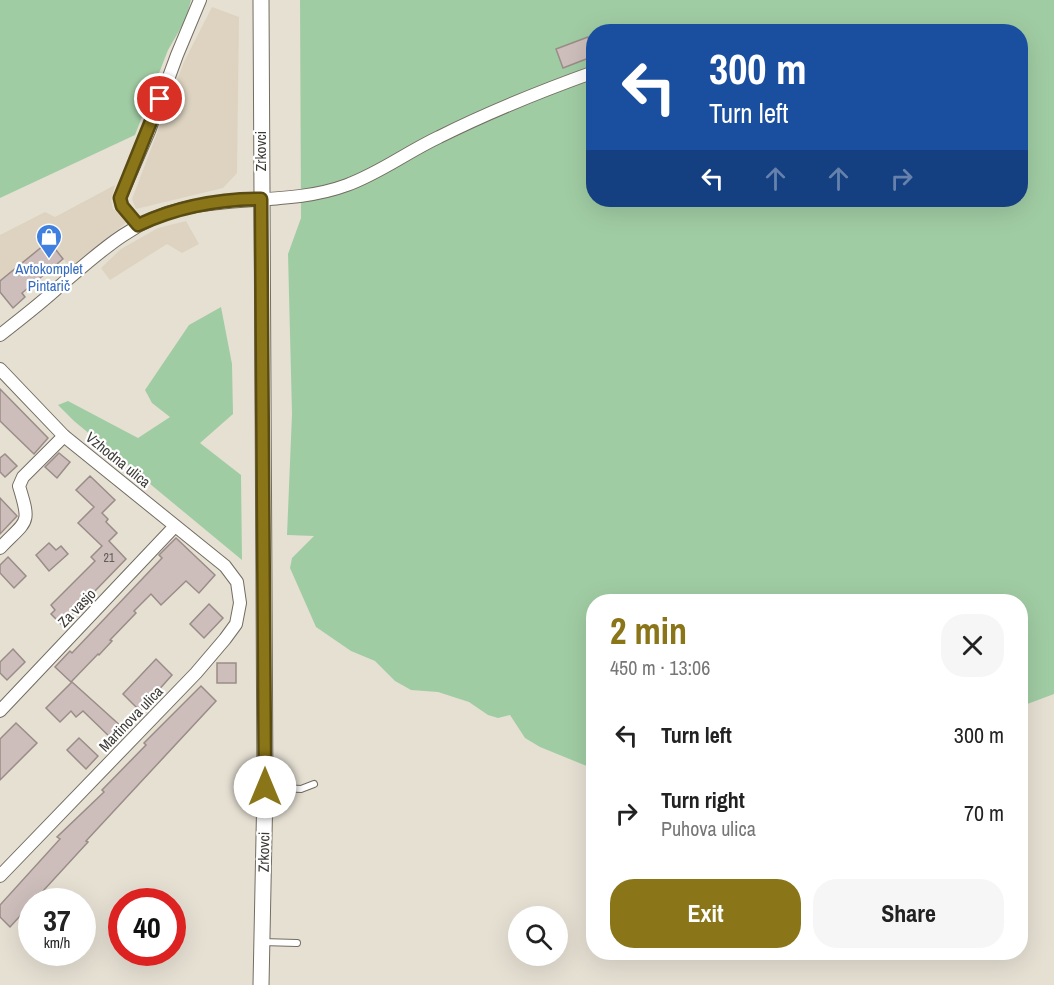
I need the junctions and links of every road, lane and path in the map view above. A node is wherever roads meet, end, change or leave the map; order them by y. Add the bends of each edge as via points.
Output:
1 (200, 0) edge
2 (261, 0) edge
3 (586, 75) edge
4 (261, 199) junction
5 (138, 225) junction
6 (0, 335) edge
7 (0, 369) edge
8 (64, 436) junction
9 (175, 526) junction
10 (0, 548) edge
11 (225, 566) joint
12 (0, 711) edge
13 (314, 784) dead end
14 (265, 787) junction
15 (0, 876) edge
16 (261, 942) junction
17 (297, 943) dead end
18 (261, 985) edge

1 - 5 street via 120,198
2 - 4 street, Zrkovci
3 - 4 street via 453,130 355,182 312,195
4 - 5 street via 183,208
4 - 14 street, Zrkovci
5 - 6 street
7 - 8 street, Vzhodna ulica
8 - 9 street, Vzhodna ulica
8 - 10 street via 23,477 19,486 28,514
9 - 11 street, Vzhodna ulica
9 - 12 street, Za vasjo
11 - 15 street, Martinova ulica via 237,582 240,603 231,632
13 - 14 lane via 301,789
14 - 16 street, Zrkovci
16 - 17 lane
16 - 18 street, Zrkovci

